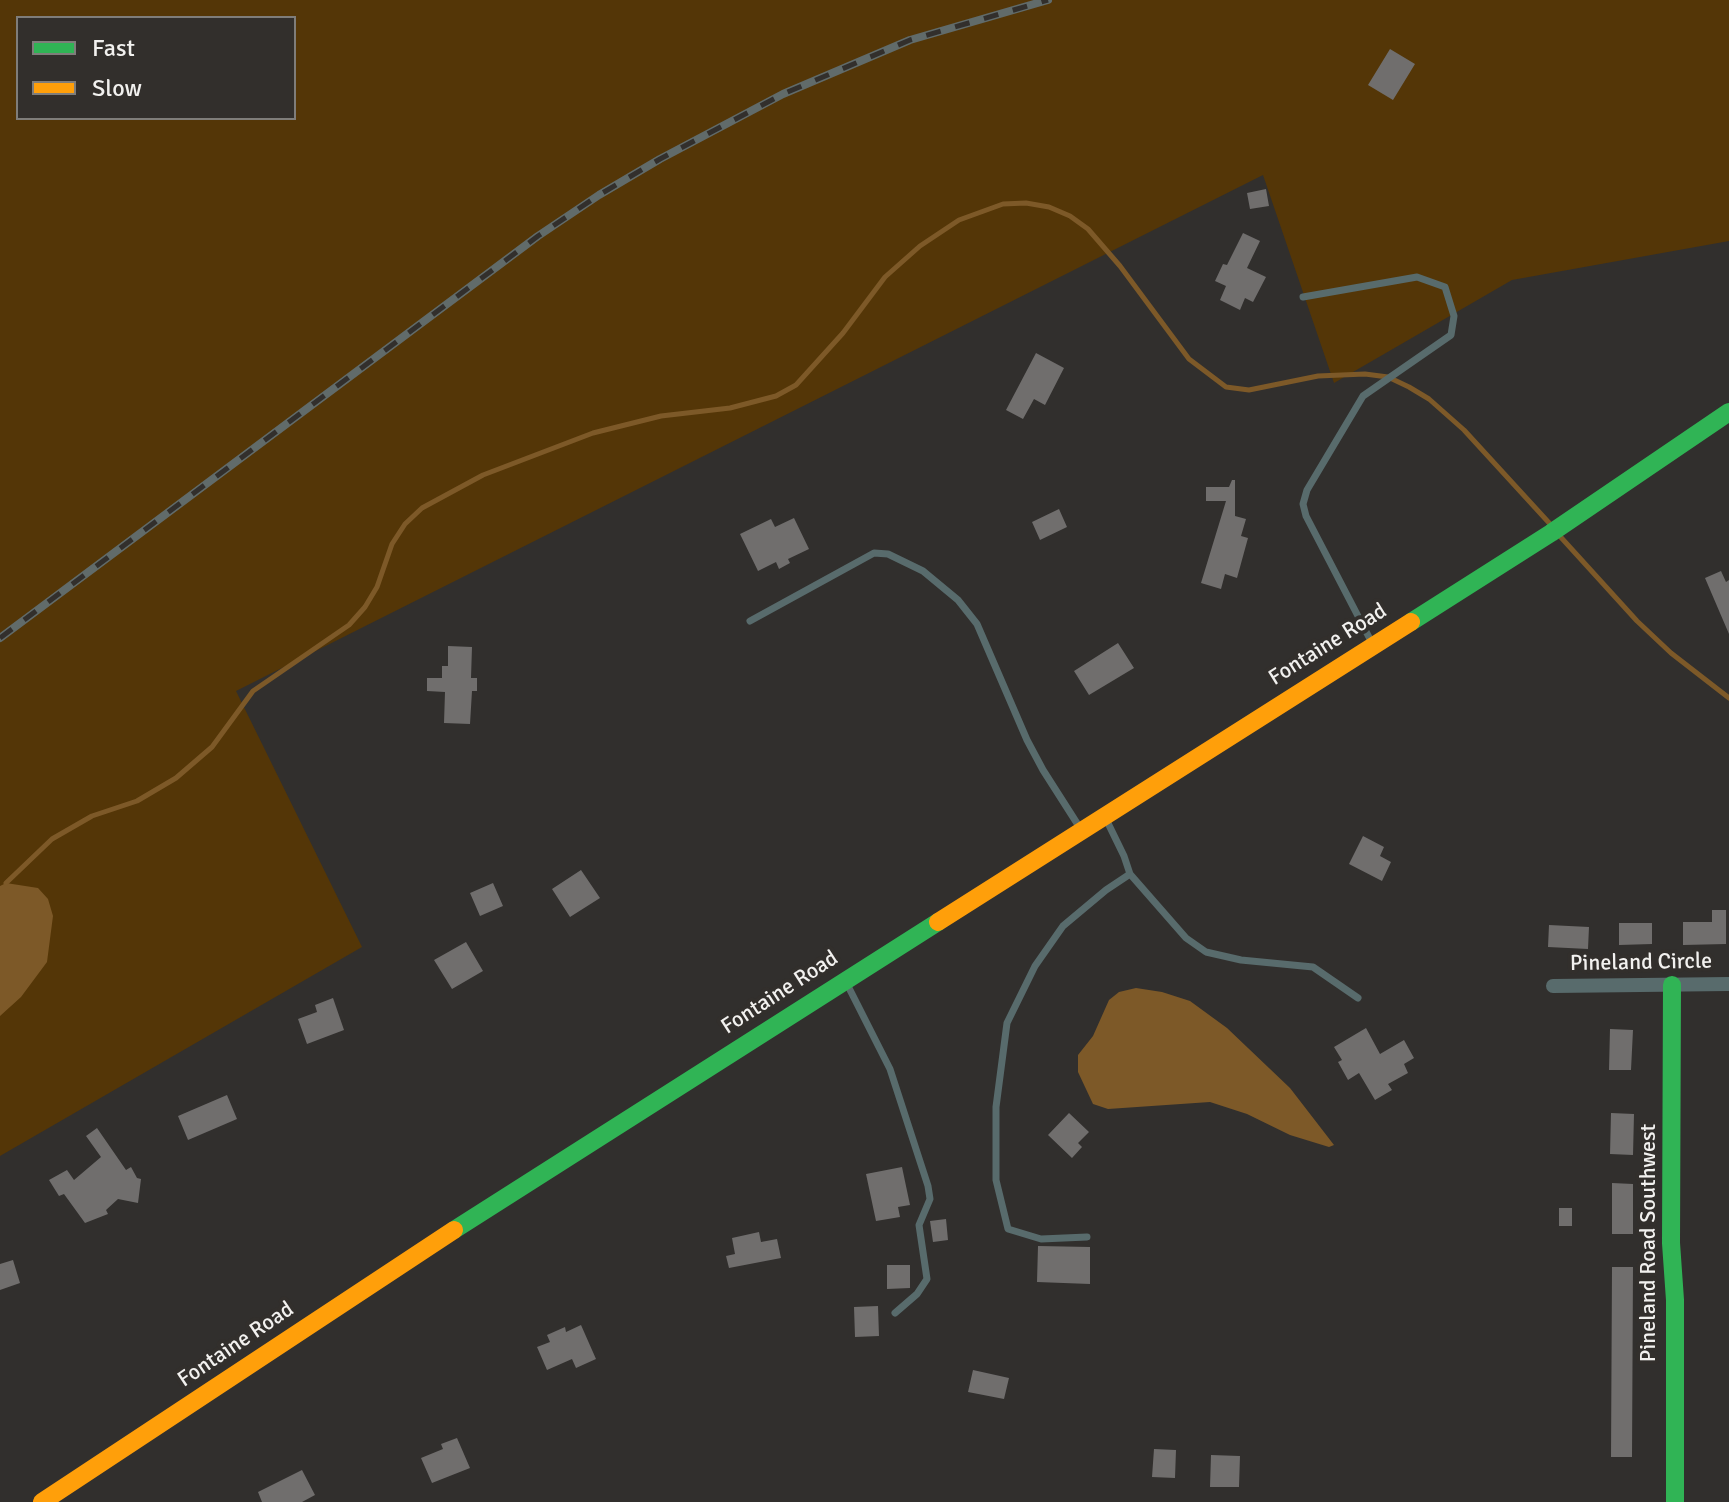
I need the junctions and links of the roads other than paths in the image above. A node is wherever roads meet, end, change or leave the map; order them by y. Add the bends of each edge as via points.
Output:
1 (1303, 297) dead end
2 (1729, 412) edge
3 (750, 621) dead end
4 (1373, 645) junction
5 (1104, 815) junction
6 (1081, 830) junction
7 (1130, 874) junction
8 (845, 980) junction
9 (1729, 984) edge
10 (1672, 985) junction
11 (1553, 986) dead end
12 (1358, 998) dead end
13 (1087, 1237) dead end
14 (895, 1313) dead end
15 (42, 1502) edge
16 (1675, 1502) edge

1 - 4 lane via 1417,277 1445,287 1454,316 1451,335 1363,396 1303,504
2 - 4 main road, Fontaine Road
3 - 6 lane via 874,553 923,571 977,624 1027,740
4 - 5 main road, Fontaine Road
5 - 6 main road, Fontaine Road
5 - 7 lane
6 - 8 main road, Fontaine Road
7 - 12 lane via 1186,938 1206,952 1313,967
7 - 13 lane via 1063,926 1035,966 1007,1023 996,1107 996,1180 1008,1229 1041,1239
8 - 14 lane via 890,1069 930,1199 919,1225 927,1279
8 - 15 main road, Fontaine Road via 393,1269
9 - 10 street, Pineland Circle
10 - 11 street, Pineland Circle
10 - 16 main road, Pineland Road Southwest

